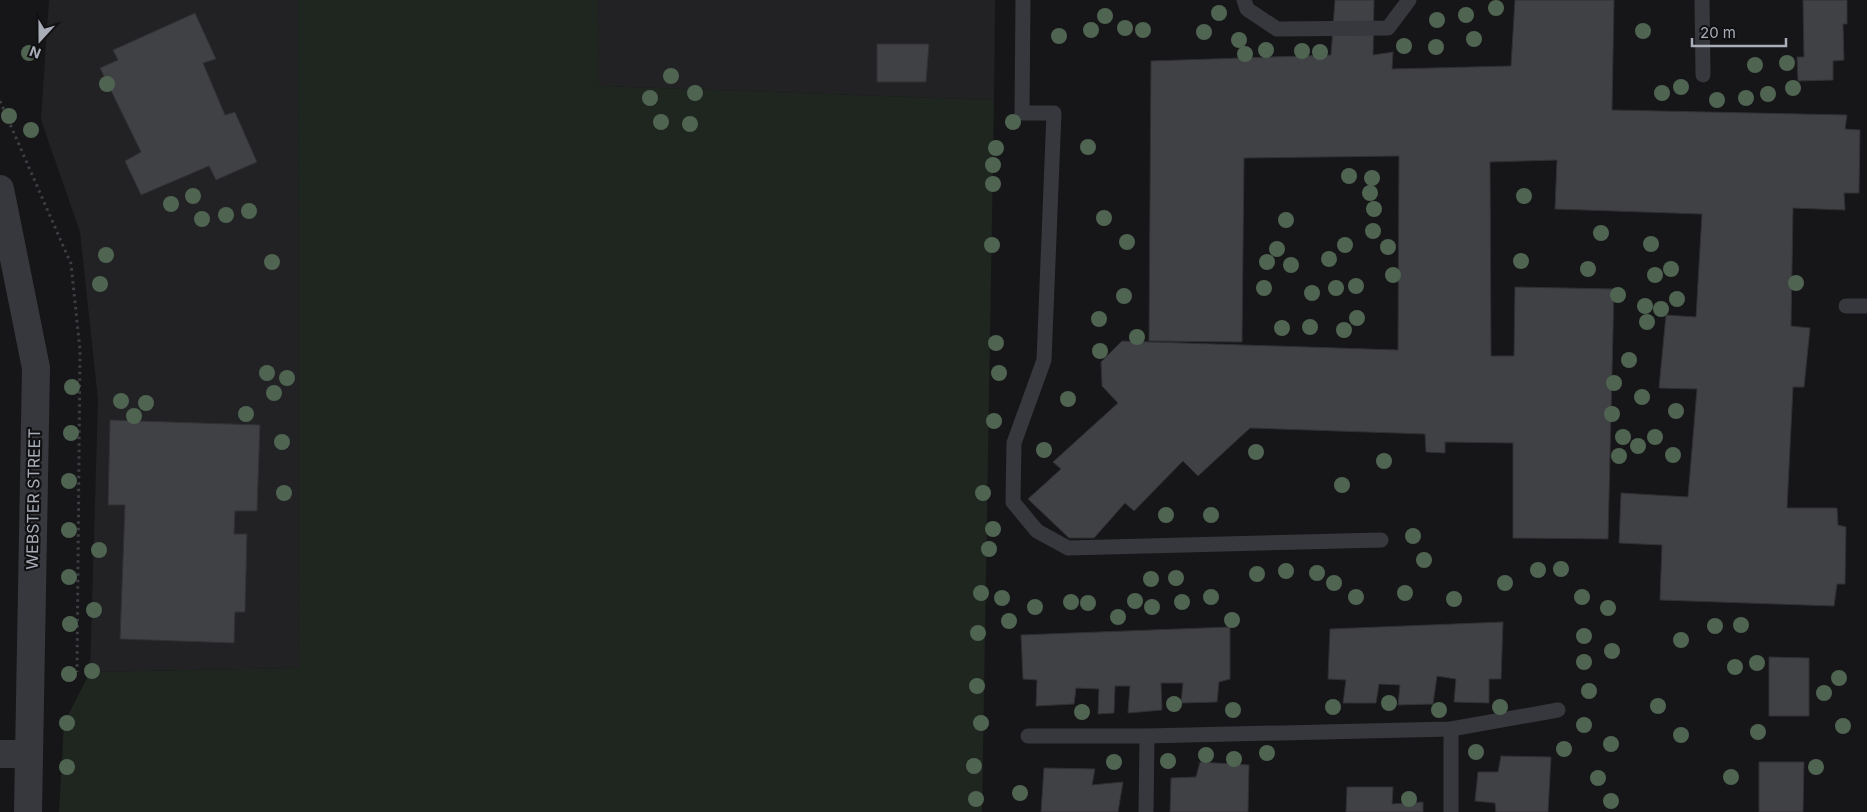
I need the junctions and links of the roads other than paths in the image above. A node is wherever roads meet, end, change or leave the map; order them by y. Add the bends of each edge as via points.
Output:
1 (1024, 0) edge
2 (1244, 0) edge
3 (1409, 0) edge
4 (1702, 0) edge
5 (1703, 75) dead end
6 (0, 190) edge
7 (1846, 306) dead end
8 (1867, 306) edge
9 (1381, 540) dead end
10 (1558, 710) dead end
11 (1451, 729) junction
12 (1028, 736) dead end
13 (1147, 736) junction
14 (0, 754) edge
15 (29, 754) junction
16 (28, 812) edge
17 (1146, 812) edge
18 (1451, 812) edge

1 - 9 lane via 1022,113 1054,113 1044,360 1014,443 1013,502 1037,531 1068,548
2 - 3 lane via 1247,9 1278,29 1388,28
4 - 5 lane
6 - 15 street, WEBSTER STREET via 36,368
7 - 8 lane
10 - 11 lane
11 - 13 lane
11 - 18 lane
12 - 13 lane
13 - 17 lane
14 - 15 street
15 - 16 street, WEBSTER STREET

